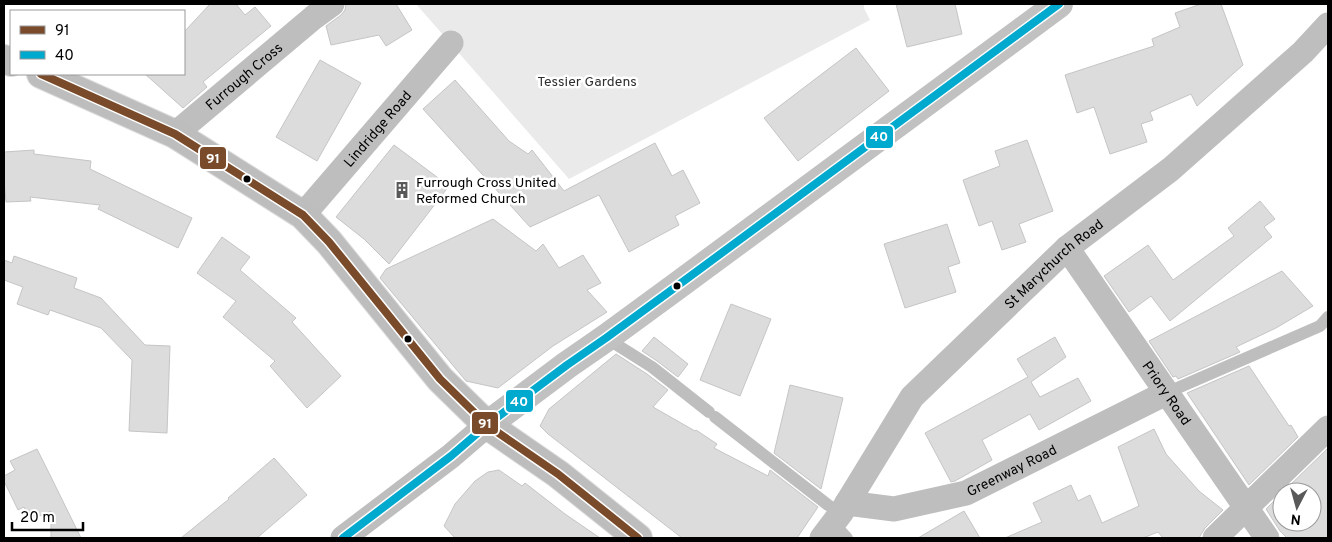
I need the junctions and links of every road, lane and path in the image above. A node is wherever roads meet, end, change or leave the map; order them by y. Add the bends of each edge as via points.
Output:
1 (1059, 4) edge
2 (314, 8) edge
3 (1328, 25) edge
4 (451, 43) dead end
5 (43, 75) edge
6 (175, 134) junction
7 (303, 215) junction
8 (1067, 248) junction
9 (1328, 317) edge
10 (606, 338) junction
11 (1166, 393) junction
12 (487, 425) junction
13 (1328, 428) edge
14 (1247, 508) junction
15 (838, 523) edge
16 (343, 538) edge
17 (638, 538) edge
18 (1215, 538) edge
19 (1266, 538) edge

1 - 10 street
2 - 6 street, Furrough Cross
3 - 8 street, St Marychurch Road via 1303,52 1171,168
4 - 7 street, Lindridge Road
5 - 6 main road
6 - 7 main road
7 - 12 main road via 330,242 440,379
8 - 11 street, Priory Road
8 - 15 street, St Marychurch Road via 912,397
9 - 11 lane via 1320,326
10 - 12 street
10 - 15 lane via 652,367 828,505
11 - 14 street, Priory Road
11 - 15 street, Greenway Road via 966,493
12 - 16 street via 452,456
12 - 17 main road via 558,474
13 - 14 street
14 - 18 street
14 - 19 street, Priory Road

